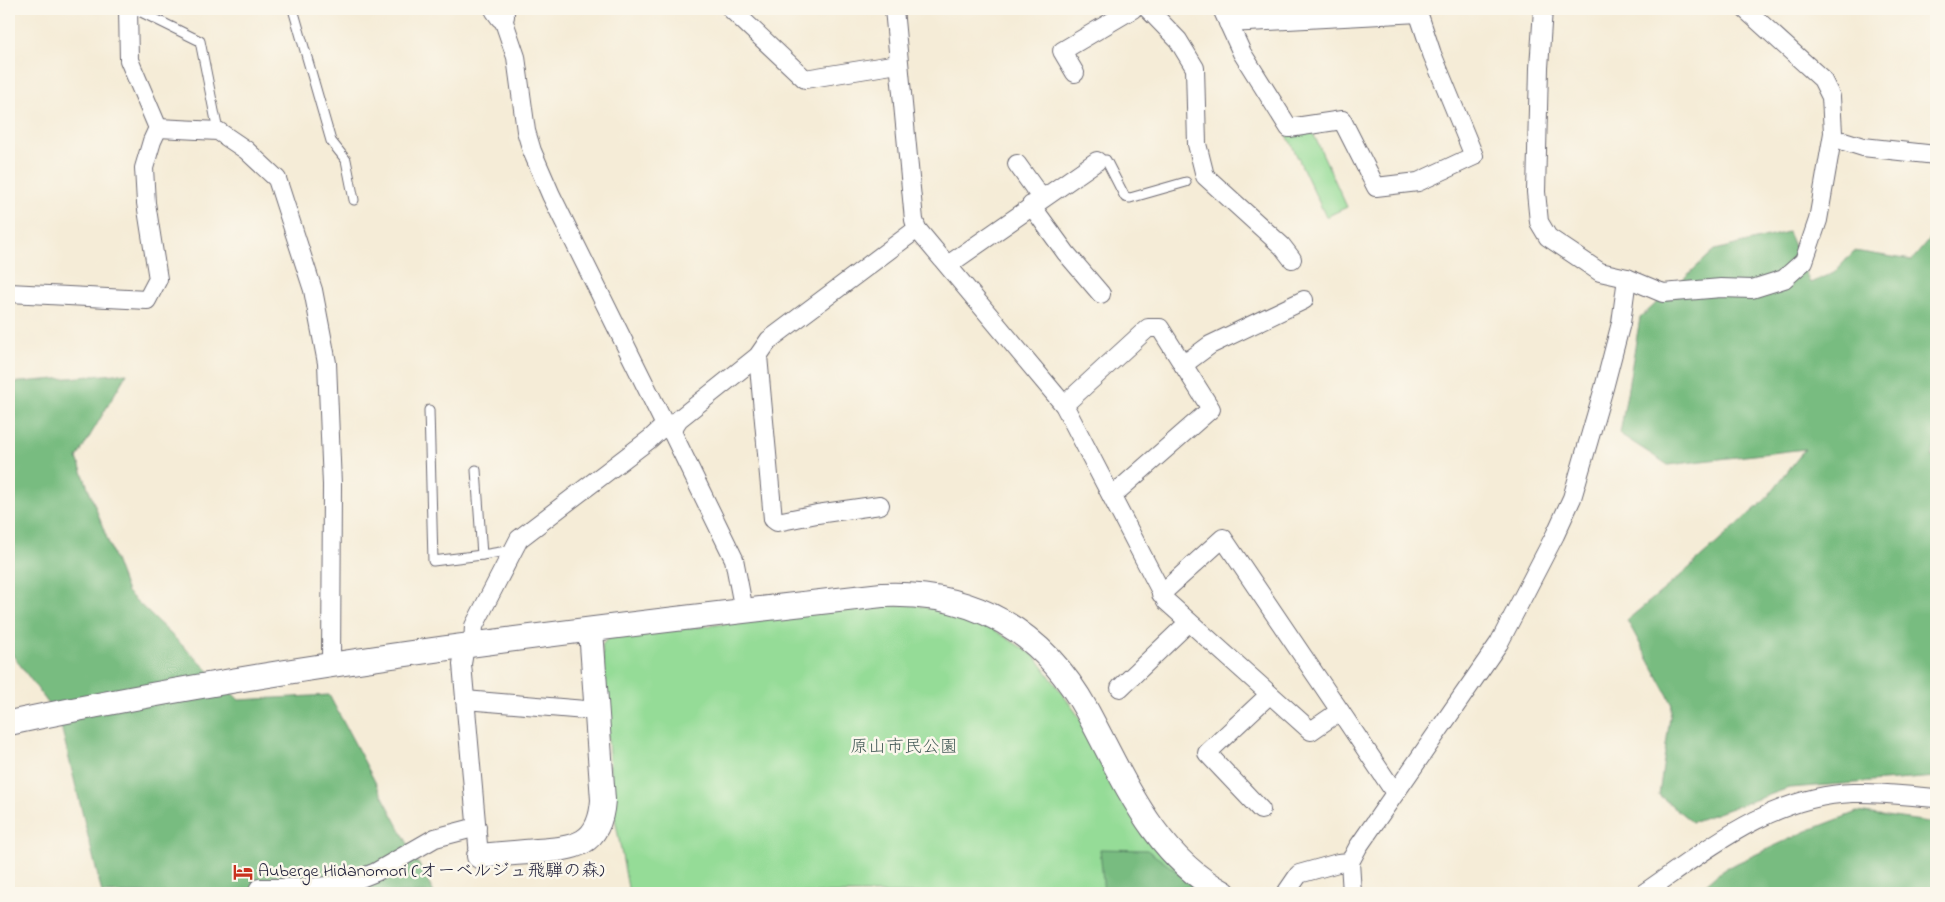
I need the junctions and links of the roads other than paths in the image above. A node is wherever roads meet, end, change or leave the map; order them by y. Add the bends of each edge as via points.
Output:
1 (128, 9) edge
2 (135, 9) edge
3 (293, 9) edge
4 (731, 9) edge
5 (894, 9) edge
6 (1133, 9) edge
7 (1148, 9) edge
8 (1543, 9) edge
9 (1744, 9) edge
10 (502, 11) edge
11 (1418, 11) edge
12 (1225, 16) edge
13 (898, 64) junction
14 (1075, 73) dead end
15 (158, 128) junction
16 (218, 130) junction
17 (1844, 141) dead end
18 (1936, 155) edge
19 (1097, 161) joint
20 (1017, 164) dead end
21 (1186, 182) dead end
22 (354, 200) dead end
23 (1037, 201) junction
24 (917, 229) junction
25 (1292, 259) dead end
26 (948, 265) junction
27 (1627, 278) junction
28 (9, 293) edge
29 (1101, 294) dead end
30 (1304, 300) dead end
31 (758, 356) junction
32 (1183, 365) junction
33 (1064, 405) junction
34 (429, 410) dead end
35 (668, 428) junction
36 (476, 470) dead end
37 (1112, 496) junction
38 (880, 506) dead end
39 (513, 550) junction
40 (482, 555) junction
41 (1161, 594) junction
42 (744, 611) junction
43 (1189, 622) junction
44 (591, 630) junction
45 (469, 645) junction
46 (331, 666) junction
47 (1120, 688) dead end
48 (1269, 695) junction
49 (465, 700) junction
50 (597, 711) junction
51 (1340, 711) junction
52 (9, 723) edge
53 (1395, 793) junction
54 (1936, 798) edge
55 (1261, 810) dead end
56 (477, 827) junction
57 (479, 856) joint
58 (1350, 862) junction
59 (258, 888) dead end
60 (1224, 893) edge
61 (1286, 893) edge
62 (1352, 893) edge
63 (1644, 893) edge

1 - 15 street via 129,60
2 - 16 lane via 200,41
3 - 22 lane via 331,141 346,160
4 - 13 street via 805,79
5 - 13 street
6 - 14 street via 1062,50
7 - 25 street via 1178,40 1195,68 1197,144 1205,176 1282,246
8 - 27 street via 1536,192 1539,222 1548,237 1592,268
9 - 27 street via 1822,79 1831,97 1833,133 1818,220 1804,261 1784,280 1752,289 1663,293
10 - 35 street via 516,57 532,151 551,196
11 - 12 street
11 - 12 street via 1474,156 1418,182 1376,187 1342,120 1288,128 1242,53
13 - 24 street
15 - 16 street
15 - 28 street via 144,168 158,279 147,300
16 - 46 street via 246,150 277,179 313,290 327,363 332,485
17 - 18 street via 1863,147
19 - 21 lane via 1106,160 1125,197
19 - 23 street
20 - 23 street via 1036,192
23 - 26 street
23 - 29 street via 1066,253
24 - 26 street
24 - 31 street via 769,340
26 - 33 street
27 - 53 street via 1616,342 1572,498 1562,521 1534,580 1498,643
30 - 32 street via 1210,345
31 - 35 street
31 - 38 street via 773,519 777,522
32 - 33 street via 1160,328 1148,328
32 - 37 street via 1211,409
33 - 37 street
34 - 40 lane via 434,561
35 - 39 street via 519,539
35 - 42 street via 734,559
36 - 40 lane
37 - 41 street
39 - 40 lane
39 - 45 street via 474,626
41 - 43 street
41 - 51 street via 1223,538
42 - 44 street
42 - 60 street via 907,594 951,600 995,616 1031,640 1059,669 1086,709 1150,825 1182,864
43 - 47 street
43 - 48 street
44 - 45 street
44 - 50 street
45 - 46 street
45 - 49 street via 462,664
46 - 52 street via 98,704
48 - 51 street via 1310,732
48 - 55 street via 1207,754
49 - 50 street
49 - 56 street
50 - 57 street via 603,800 599,824 593,833 573,848
51 - 53 street
53 - 58 street
54 - 63 street via 1852,793 1774,810 1749,822
56 - 57 street
56 - 59 street via 435,838 376,872 346,884
58 - 61 street via 1299,874
58 - 62 street

